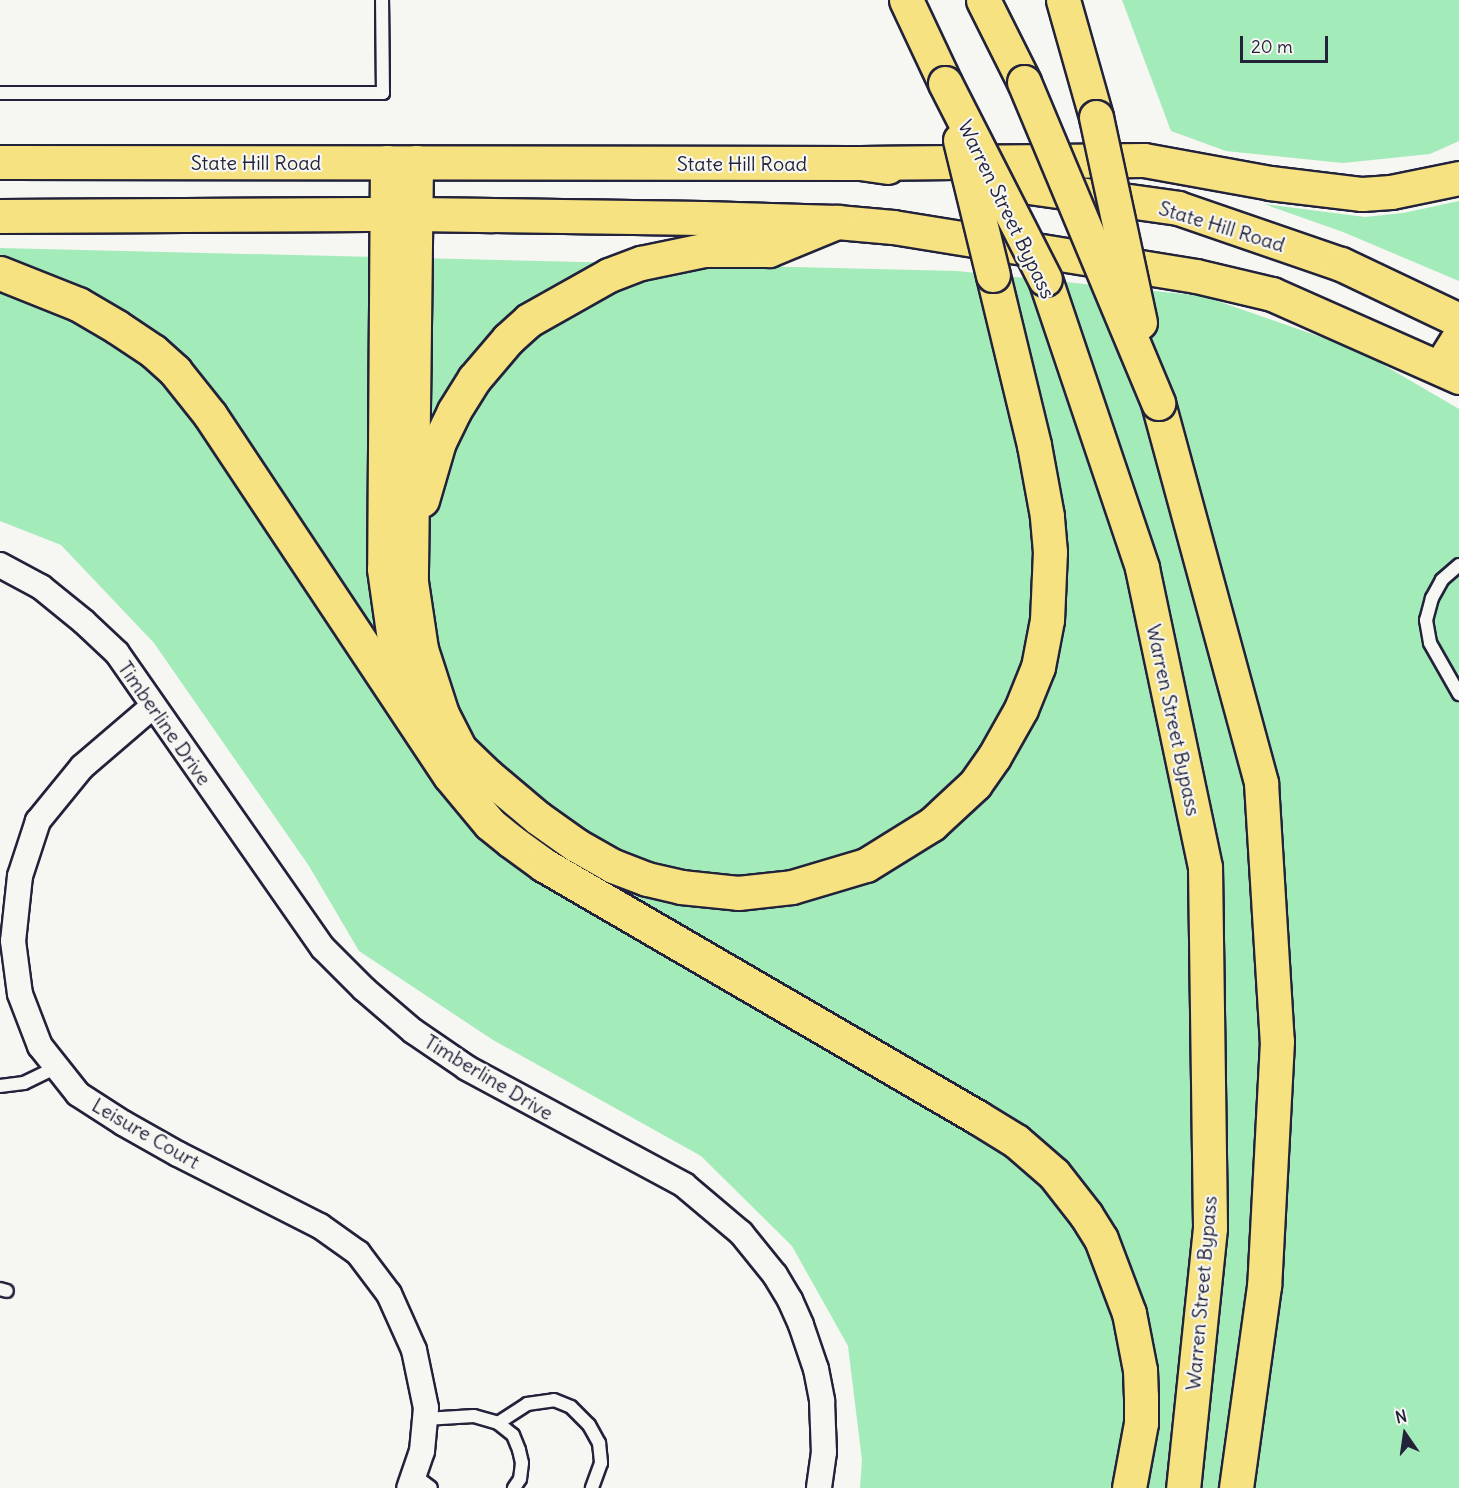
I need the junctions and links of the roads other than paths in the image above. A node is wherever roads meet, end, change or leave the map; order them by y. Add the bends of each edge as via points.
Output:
1 (382, 0) edge
2 (906, 0) edge
3 (983, 0) edge
4 (1063, 0) edge
5 (945, 83) junction
6 (0, 93) edge
7 (0, 162) edge
8 (401, 162) junction
9 (860, 163) junction
10 (1459, 178) edge
11 (400, 215) junction
12 (0, 216) edge
13 (837, 222) junction
14 (0, 273) edge
15 (1459, 320) edge
16 (1459, 336) edge
17 (1449, 372) edge
18 (1158, 403) junction
19 (411, 539) junction
20 (0, 566) edge
21 (1459, 566) edge
22 (1459, 694) edge
23 (152, 707) junction
24 (413, 722) junction
25 (57, 1067) junction
26 (0, 1086) edge
27 (425, 1419) junction
28 (498, 1423) junction
29 (418, 1484) edge
30 (514, 1488) edge
31 (592, 1488) edge
32 (819, 1488) edge
33 (1129, 1488) edge
34 (1183, 1488) edge
35 (1236, 1488) edge

1 - 6 lane via 383,93
2 - 5 main road, Warren Street Bypass
3 - 18 main road, bridge via 1024,82
4 - 18 main road, bridge via 1095,117
5 - 19 main road, bridge via 1034,445 1047,516 1050,584 1038,667 1011,728 975,783 925,829 866,865 792,887 738,893 709,891 647,879 613,866 538,818 460,748 442,714 414,617
5 - 34 main road, Warren Street Bypass, bridge via 1045,279 1142,568 1205,867 1210,1228
7 - 8 main road, State Hill Road
8 - 9 main road, State Hill Road
8 - 11 main road
9 - 10 main road via 1144,160 1270,183 1362,194
9 - 15 main road, State Hill Road via 1178,208 1341,264
11 - 12 main road
11 - 13 main road
11 - 19 main road
11 - 24 main road via 384,569 397,660
13 - 17 main road via 893,227 1196,276 1272,294
13 - 19 main road via 769,250 704,249 641,263 609,274 529,320 474,379 454,411 439,442
14 - 24 main road via 78,304 135,339 175,371 210,416
16 - 17 main road
18 - 35 main road via 1261,795 1278,1041 1264,1286
20 - 23 street, Timberline Drive via 41,587 84,622 117,653
21 - 22 lane via 1442,580 1426,620 1430,643
23 - 25 street, Leisure Court via 82,767 38,820 20,876 13,941 20,994 40,1046
23 - 32 street, Timberline Drive via 323,948 364,989 413,1031 467,1068 684,1185 741,1233 790,1300 816,1370 824,1452
24 - 33 main road via 490,824 536,859 977,1117 1016,1141 1054,1174 1101,1239 1129,1313 1142,1396
25 - 26 lane via 24,1083
25 - 27 street, Leisure Court via 78,1094 123,1124 320,1226 358,1253 389,1294 414,1350
27 - 28 lane via 474,1416
27 - 29 street, Leisure Court
28 - 30 lane via 513,1436 519,1449 520,1479
28 - 31 lane via 527,1404 554,1400 571,1407 589,1425 599,1443 601,1463

